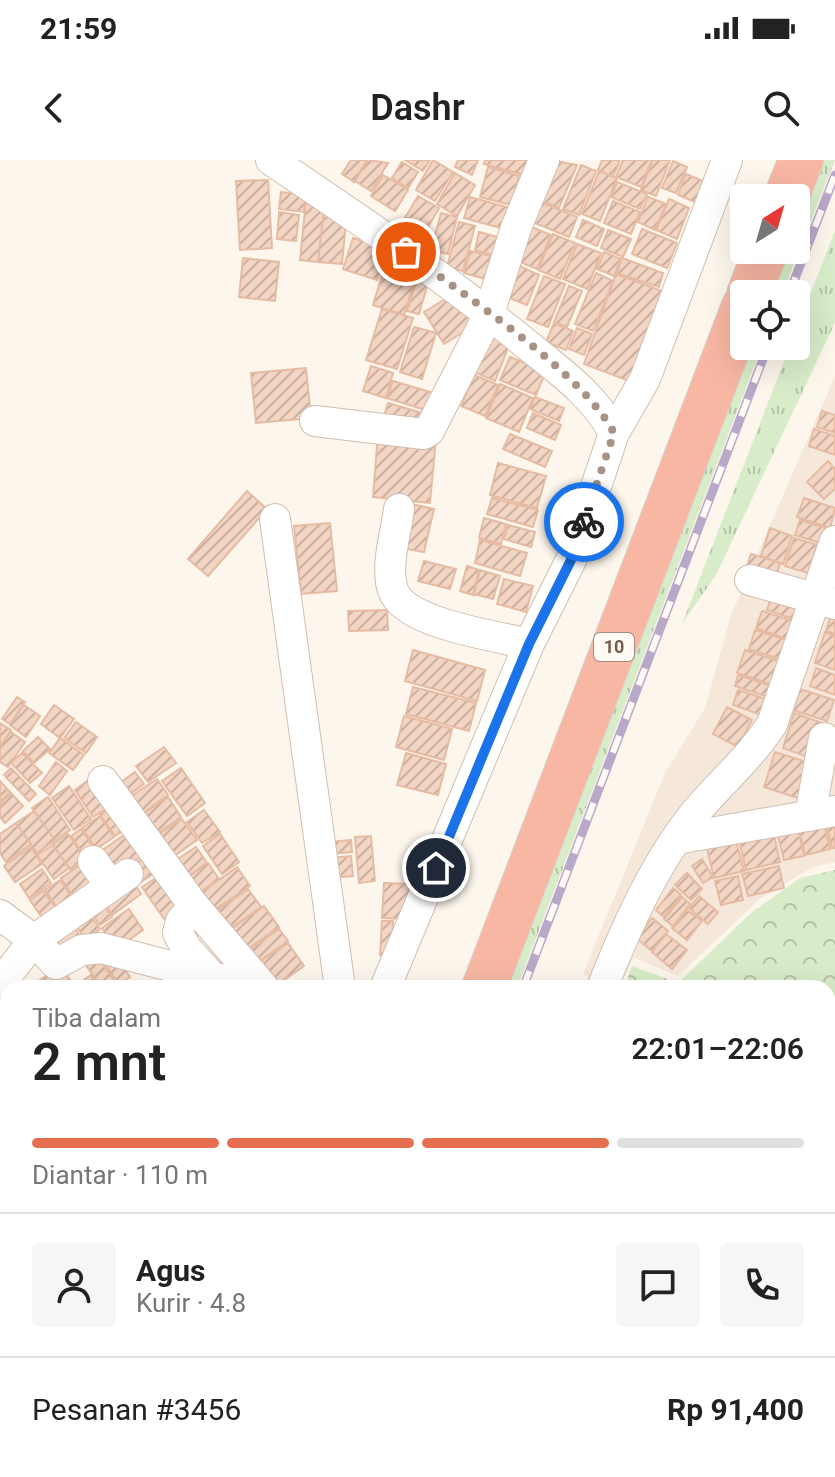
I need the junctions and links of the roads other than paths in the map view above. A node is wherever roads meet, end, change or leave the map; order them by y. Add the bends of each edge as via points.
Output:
1 (271, 160) edge
2 (544, 160) edge
3 (727, 160) edge
4 (801, 160) edge
5 (792, 184) edge
6 (489, 314) junction
7 (730, 343) edge
8 (315, 421) dead end
9 (614, 433) junction
10 (399, 509) dead end
11 (275, 519) dead end
12 (835, 541) edge
13 (750, 580) dead end
14 (826, 602) edge
15 (529, 644) junction
16 (824, 738) dead end
17 (103, 781) dead end
18 (823, 814) edge
19 (677, 839) junction
20 (111, 873) dead end
21 (194, 906) junction
22 (0, 915) edge
23 (34, 940) junction
24 (213, 978) junction
25 (3, 980) edge
26 (221, 980) edge
27 (257, 980) edge
28 (339, 980) edge
29 (388, 980) edge
30 (487, 980) edge
31 (605, 980) edge

1 - 6 street
2 - 6 street
3 - 9 street via 645,379
4 - 5 highway
6 - 8 street via 429,431
6 - 9 street via 583,391
7 - 30 highway, 10
9 - 15 street via 572,558
10 - 15 street via 391,573 400,602 423,618
11 - 28 street
12 - 14 street
13 - 14 street
14 - 19 street via 772,724
15 - 29 street
16 - 18 street
17 - 21 street
18 - 19 street
19 - 31 street via 625,930
20 - 23 street
21 - 24 street via 178,933
21 - 27 street
22 - 23 street
23 - 24 street via 56,964 82,950 101,948
23 - 25 street
24 - 26 street

